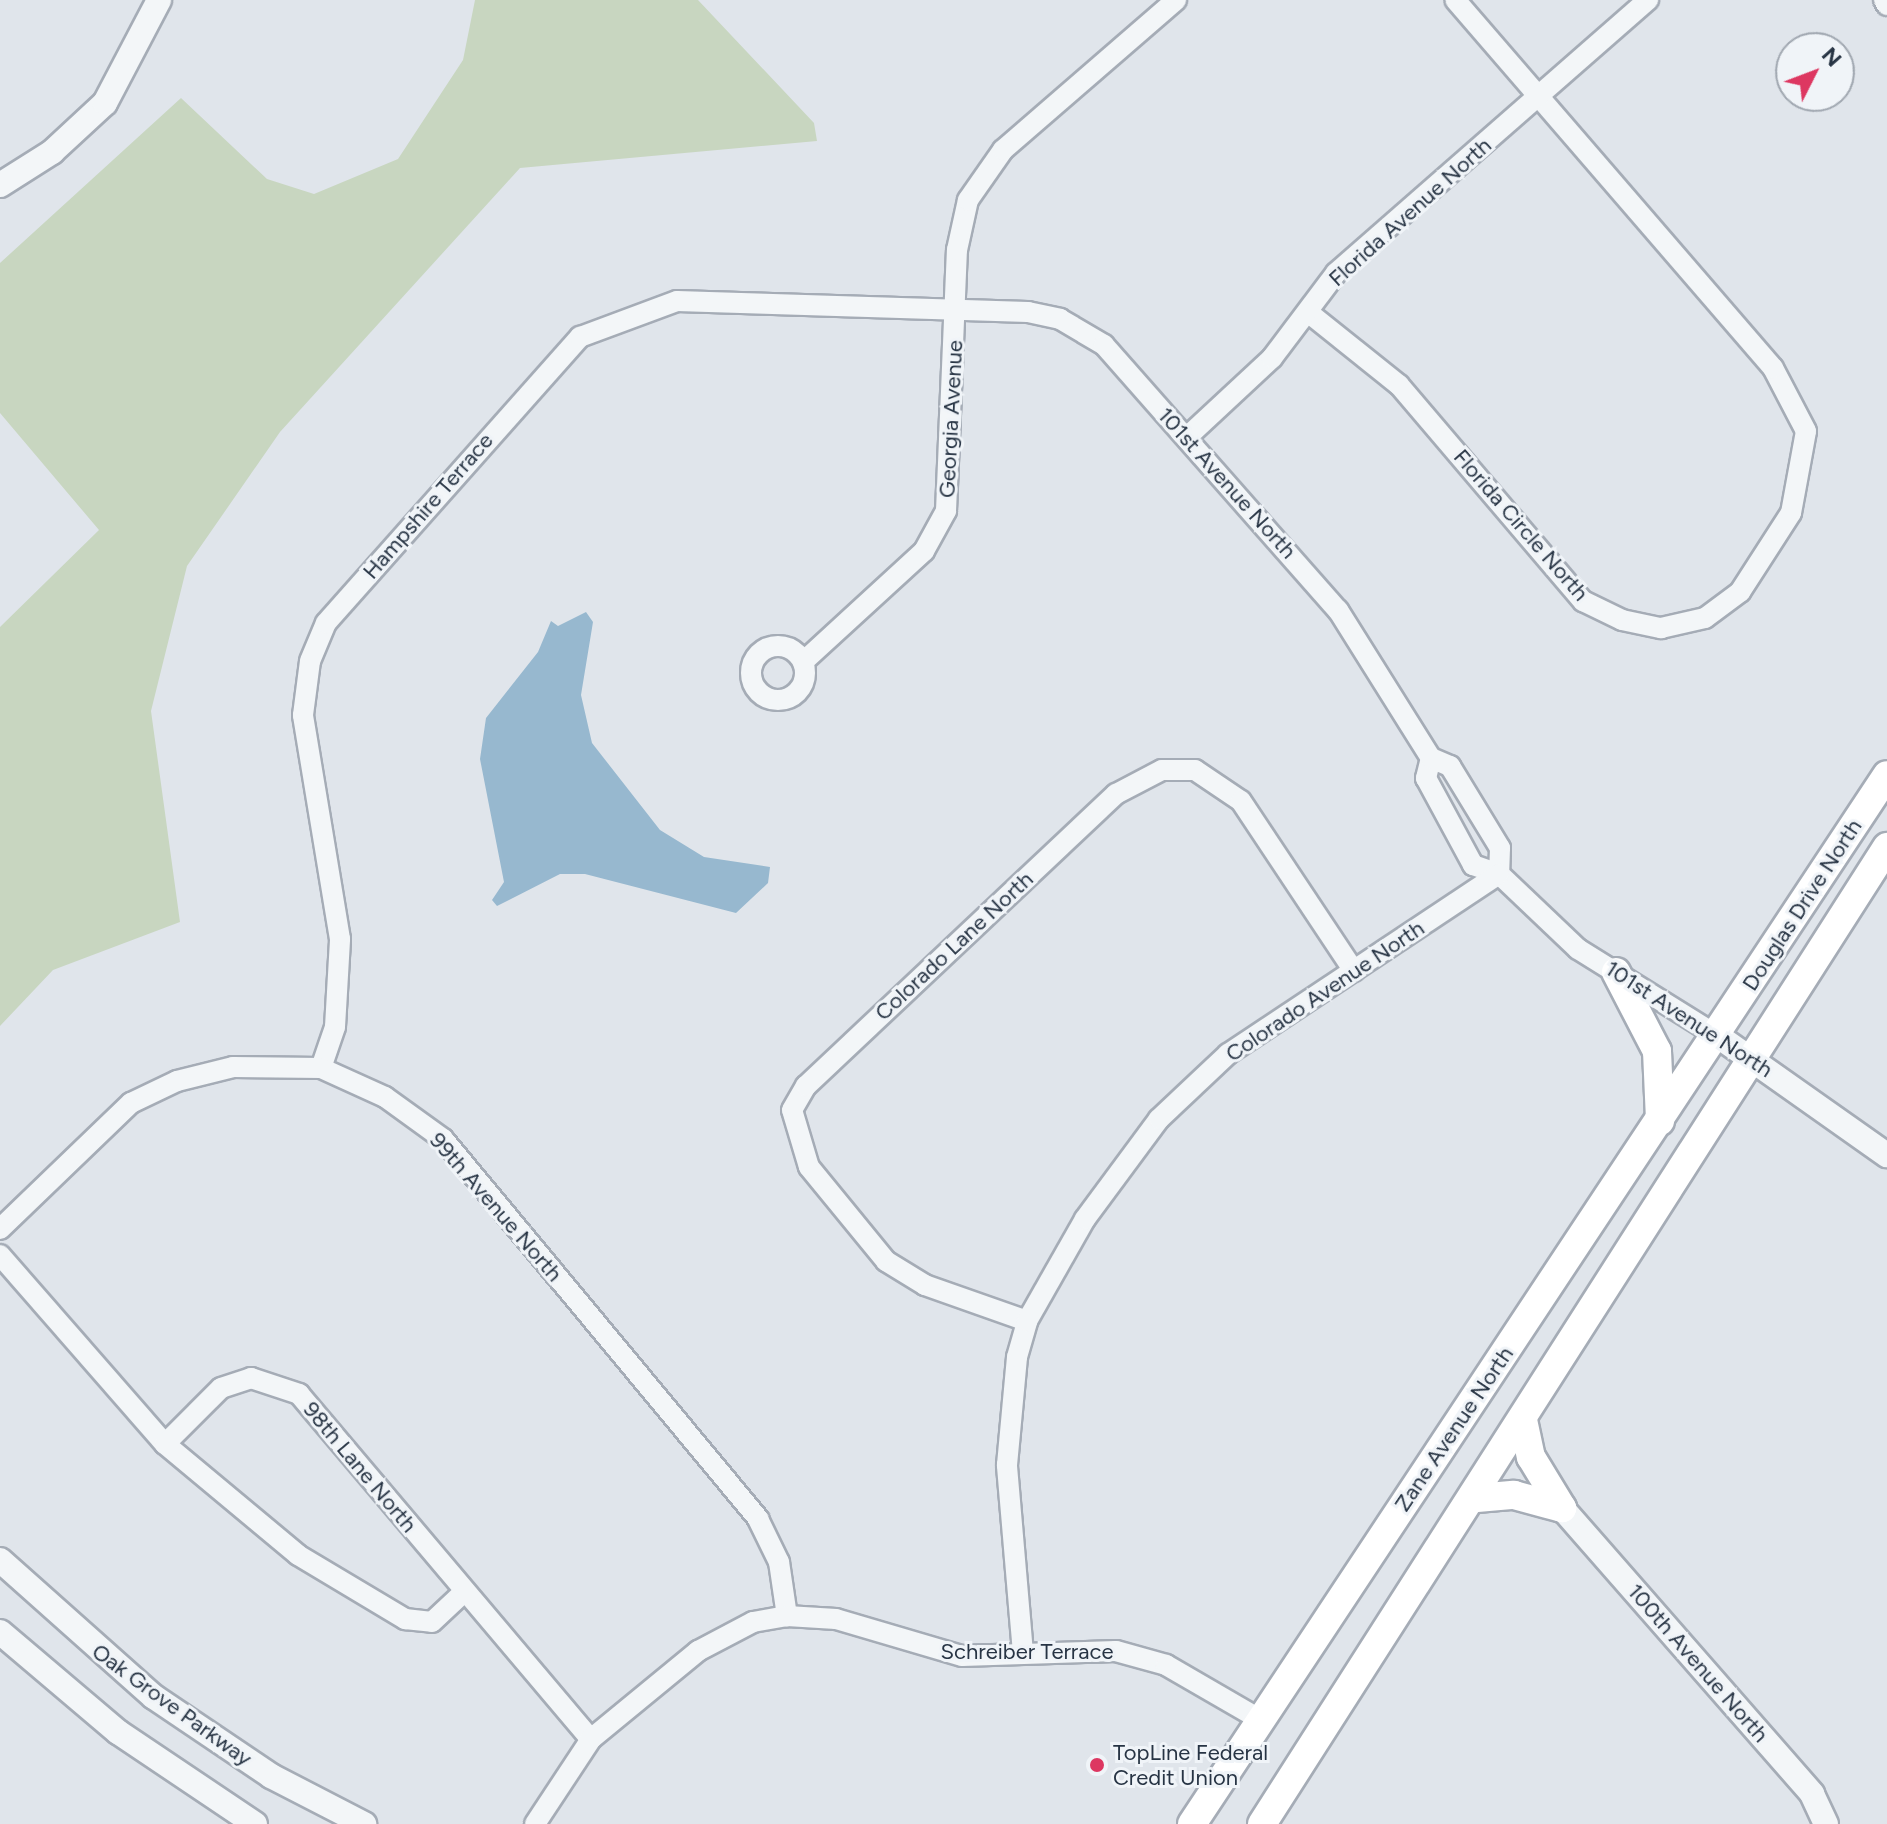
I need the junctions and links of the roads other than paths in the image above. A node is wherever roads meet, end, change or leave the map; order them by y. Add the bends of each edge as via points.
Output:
1 (159, 0) edge
2 (1176, 0) edge
3 (1455, 0) edge
4 (1648, 0) edge
5 (1540, 95) junction
6 (0, 185) edge
7 (955, 308) junction
8 (1309, 313) junction
9 (1187, 437) junction
10 (803, 662) dead end
11 (1431, 758) junction
12 (1887, 775) edge
13 (1887, 847) edge
14 (1499, 874) junction
15 (1354, 971) junction
16 (1616, 972) junction
17 (1718, 1036) junction
18 (1750, 1057) junction
19 (321, 1068) junction
20 (1660, 1121) junction
21 (1887, 1155) edge
22 (0, 1229) edge
23 (0, 1255) edge
24 (1027, 1321) junction
25 (1523, 1420) junction
26 (165, 1444) junction
27 (1477, 1498) junction
28 (1562, 1508) junction
29 (0, 1560) edge
30 (465, 1591) junction
31 (787, 1616) junction
32 (0, 1632) edge
33 (1023, 1653) junction
34 (1259, 1719) junction
35 (591, 1739) junction
36 (255, 1824) edge
37 (364, 1824) edge
38 (535, 1824) edge
39 (1192, 1824) edge
40 (1262, 1824) edge
41 (1826, 1824) edge

1 - 6 street via 105,103 52,152
2 - 7 street, Georgia Avenue via 986,173 959,228
3 - 5 street, Florida Circle North
4 - 5 street, Florida Avenue North
5 - 8 street, Florida Avenue North via 1336,273
5 - 8 street, Florida Circle North via 1773,368 1806,431 1791,513 1740,592 1705,618 1661,628 1622,620 1583,601 1399,385
7 - 9 street, 101st Avenue North via 1060,319 1104,345
7 - 10 street, Georgia Avenue via 946,511 924,551
7 - 19 street, Hampshire Terrace via 677,301 580,337 326,623 310,661 303,715 340,939 335,1027
8 - 9 street, Florida Avenue North
9 - 11 street, 101st Avenue North via 1338,610
11 - 14 street, 101st Avenue North via 1450,766 1500,848
11 - 14 street, 101st Avenue North via 1426,778 1473,865
12 - 17 main road, Douglas Drive North
13 - 18 main road, Douglas Drive North
14 - 15 street, Colorado Avenue North
14 - 16 street, 101st Avenue North via 1542,919
15 - 24 street, Colorado Avenue North via 1228,1054 1159,1119 1085,1219
15 - 24 street, Colorado Lane North via 1241,801 1195,770 1162,770 1116,794 806,1086 792,1110 809,1167 886,1261 925,1285
16 - 17 street, 101st Avenue North
16 - 20 main road via 1657,1051
17 - 18 street, 101st Avenue North
17 - 20 main road, Zane Avenue North
18 - 21 street, 101st Avenue North
18 - 25 main road
19 - 22 street, 99th Avenue North via 233,1067 177,1081 131,1103
19 - 31 street, 99th Avenue North via 385,1097 443,1139 758,1519 779,1562
20 - 34 main road, Zane Avenue North
23 - 26 street
24 - 33 street, Colorado Avenue North via 1007,1465
25 - 27 main road
25 - 28 main road via 1531,1457
26 - 30 street via 298,1555 405,1619 432,1622
26 - 30 street, 98th Lane North via 221,1388 251,1378 276,1381 299,1394
27 - 28 main road via 1514,1495
27 - 40 main road
28 - 41 street, 100th Avenue North via 1812,1794
29 - 37 street, Oak Grove Parkway via 154,1697 271,1776
30 - 35 street, 98th Lane North
31 - 33 street, Schreiber Terrace via 849,1622 933,1653
31 - 35 street, Schreiber Terrace via 725,1633
32 - 36 street via 118,1732
33 - 34 street, Schreiber Terrace via 1138,1655
34 - 39 main road, Zane Avenue North
35 - 38 street, Schreiber Terrace

